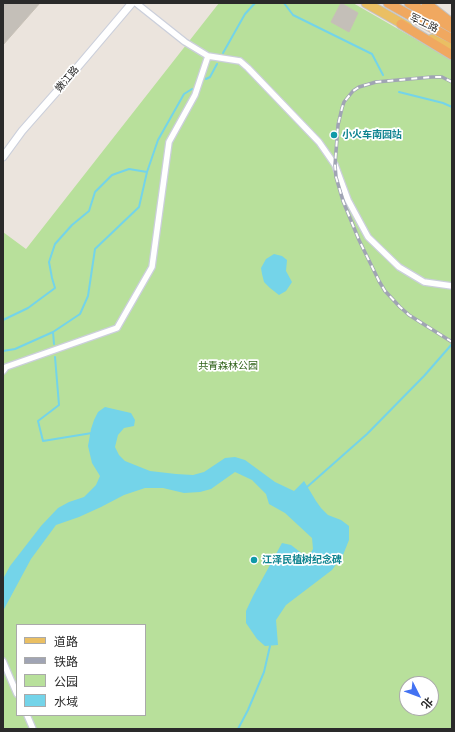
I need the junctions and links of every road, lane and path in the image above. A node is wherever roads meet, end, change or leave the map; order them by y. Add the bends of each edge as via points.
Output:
1 (132, 3) edge
2 (136, 3) edge
3 (366, 3) edge
4 (388, 3) edge
5 (409, 3) edge
6 (426, 3) edge
7 (452, 17) edge
8 (452, 23) edge
9 (401, 24) junction
10 (452, 28) edge
11 (452, 39) edge
12 (452, 49) edge
13 (452, 55) edge
14 (208, 56) junction
15 (3, 156) edge
16 (452, 286) edge
17 (3, 371) edge
18 (3, 661) edge
19 (16, 692) edge
20 (27, 716) edge
21 (33, 729) edge

1 - 15 street, 嫩江路 via 22,130
2 - 14 street via 185,42
3 - 9 main road, 军工路
4 - 11 highway
5 - 10 highway
6 - 7 main road, 军工路
6 - 8 highway
9 - 12 main road, 军工路
9 - 13 highway
14 - 16 street via 240,61 315,137 335,165 348,200 368,237 399,267 424,282
14 - 17 street via 195,96 169,142 152,268 117,328 6,367
18 - 19 street
20 - 21 street

